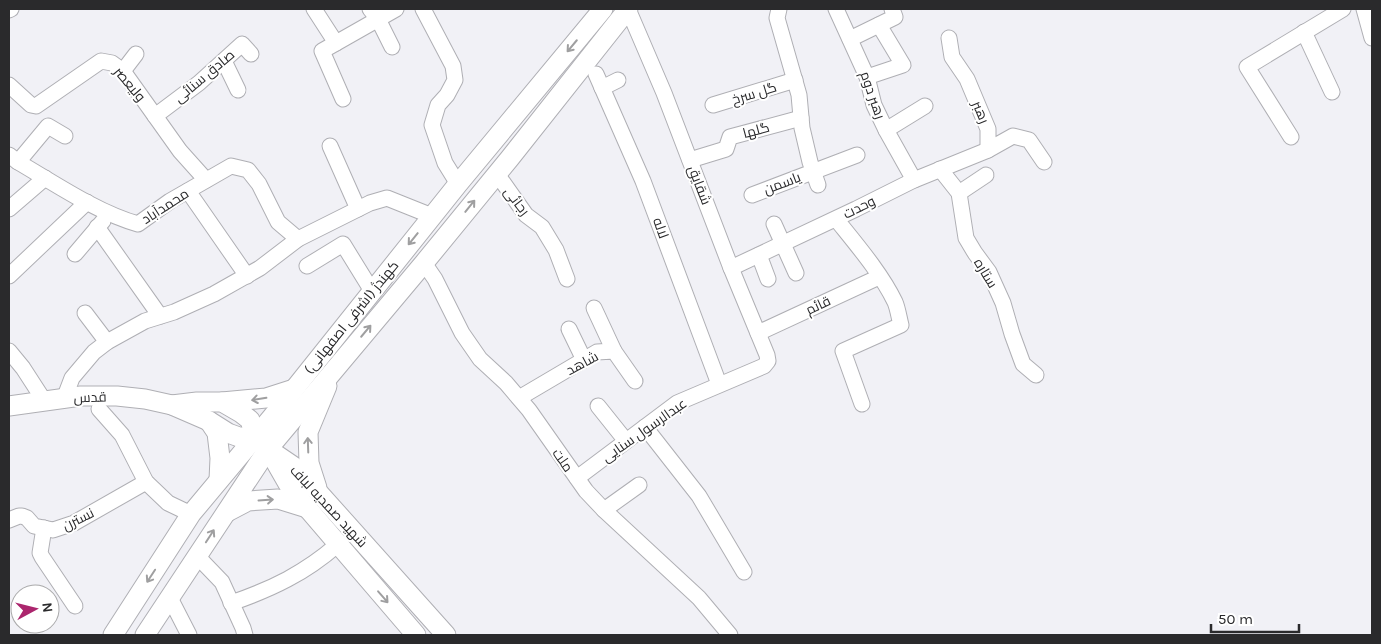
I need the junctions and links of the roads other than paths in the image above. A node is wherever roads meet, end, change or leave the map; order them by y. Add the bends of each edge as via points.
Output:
1 (314, 9) edge
2 (396, 9) edge
3 (423, 9) edge
4 (604, 9) edge
5 (628, 9) edge
6 (779, 9) edge
7 (836, 9) edge
8 (892, 9) edge
9 (1343, 9) edge
10 (1364, 9) edge
11 (374, 14) edge
12 (879, 25) junction
13 (1304, 32) junction
14 (949, 38) dead end
15 (1372, 38) edge
16 (850, 39) junction
17 (336, 43) junction
18 (392, 47) dead end
19 (136, 54) dead end
20 (251, 54) dead end
21 (224, 61) junction
22 (123, 71) junction
23 (596, 74) dead end
24 (867, 77) junction
25 (618, 80) dead end
26 (795, 80) junction
27 (9, 85) edge
28 (602, 88) junction
29 (238, 90) dead end
30 (1332, 92) dead end
31 (343, 99) dead end
32 (713, 105) dead end
33 (925, 106) dead end
34 (155, 116) junction
35 (801, 118) junction
36 (886, 130) junction
37 (65, 136) dead end
38 (1291, 137) dead end
39 (330, 146) dead end
40 (988, 150) junction
41 (857, 155) dead end
42 (13, 159) edge
43 (690, 160) junction
44 (1044, 162) dead end
45 (940, 169) junction
46 (497, 174) junction
47 (986, 175) dead end
48 (46, 178) junction
49 (816, 178) junction
50 (206, 180) junction
51 (914, 180) junction
52 (458, 184) junction
53 (188, 191) junction
54 (959, 193) junction
55 (752, 194) dead end
56 (87, 202) junction
57 (9, 209) edge
58 (358, 209) junction
59 (109, 213) junction
60 (432, 216) junction
61 (836, 219) junction
62 (774, 224) dead end
63 (97, 227) junction
64 (298, 239) junction
65 (784, 243) junction
66 (75, 254) dead end
67 (759, 255) junction
68 (424, 263) junction
69 (307, 266) dead end
70 (731, 268) junction
71 (796, 273) dead end
72 (9, 276) edge
73 (247, 276) junction
74 (879, 276) junction
75 (768, 278) dead end
76 (566, 279) dead end
77 (372, 291) junction
78 (594, 308) dead end
79 (84, 314) dead end
80 (160, 316) junction
81 (570, 329) dead end
82 (758, 334) junction
83 (107, 342) junction
84 (9, 351) edge
85 (614, 351) junction
86 (584, 360) junction
87 (768, 361) joint
88 (335, 368) junction
89 (1036, 375) dead end
90 (635, 381) dead end
91 (719, 384) junction
92 (294, 389) junction
93 (64, 398) junction
94 (519, 398) junction
95 (45, 402) junction
96 (222, 402) junction
97 (862, 404) dead end
98 (172, 405) junction
99 (9, 406) edge
100 (598, 406) dead end
101 (99, 409) dead end
102 (209, 421) junction
103 (645, 427) junction
104 (626, 441) junction
105 (261, 443) junction
106 (577, 478) junction
107 (219, 480) junction
108 (146, 482) junction
109 (639, 485) dead end
110 (318, 492) junction
111 (307, 508) junction
112 (604, 510) junction
113 (225, 512) junction
114 (191, 514) junction
115 (9, 520) edge
116 (44, 528) junction
117 (337, 545) junction
118 (197, 556) junction
119 (377, 558) junction
120 (744, 572) dead end
121 (362, 573) junction
122 (170, 598) junction
123 (232, 603) junction
124 (74, 606) dead end
125 (113, 635) edge
126 (145, 635) edge
127 (189, 635) edge
128 (245, 635) edge
129 (416, 635) edge
130 (446, 635) edge
131 (730, 635) edge

1 - 17 street
2 - 11 street
3 - 52 street via 453,66 455,80 438,105 432,125 445,163
4 -> 52 main road, کهندژ (اشرفی اصفهانی)
5 - 43 street, شقایق
5 - 46 main road, کهندژ (اشرفی اصفهانی)
6 - 26 street via 777,18
7 - 16 street, رهبر دوم
8 - 12 street via 895,17
9 - 13 street
10 - 15 street
11 - 17 street
11 - 18 street
12 - 16 street
12 - 24 street via 903,65
13 - 30 street
13 - 38 street via 1248,67
14 - 40 street, رهبر via 952,56 967,79 988,129
16 - 24 street, رهبر دوم
17 - 31 street via 322,51
19 - 22 street
20 - 21 street, صادق سنائی via 242,44
21 - 29 street
21 - 34 street, صادق سنائی
22 - 27 street, ولیعصر via 112,63 101,61 36,106
22 - 34 street, ولیعصر
23 - 28 street, لاله
24 - 36 street, رهبر دوم via 874,104
25 - 28 street
26 - 32 street, گل سرخ
26 - 35 street
28 - 91 street, لاله via 643,181
33 - 36 street
34 - 50 street, ولیعصر
35 - 43 street, گلها via 730,137 726,149
35 - 49 street
36 - 51 street, رهبر دوم
37 - 42 street via 48,126
39 - 58 street
40 - 44 street via 1013,136 1030,140
40 - 45 street, وحدت
41 - 49 street, یاسمن
42 - 48 street, محمدآباد
43 - 70 street, شقایق
45 - 51 street, وحدت
45 - 54 street, ستاره
68 -> 46 main road, کهندژ (اشرفی اصفهانی)
46 - 76 street, رجائی via 526,215 542,227 556,250
47 - 54 street
48 - 56 street, محمدآباد
48 - 57 street
49 - 55 street, یاسمن
50 - 53 street, محمدآباد
50 - 64 street, محمدآباد via 231,166 248,170 259,184 278,222
51 - 61 street, وحدت
52 - 60 main road, کهندژ (اشرفی اصفهانی)
53 - 59 street, محمدآباد via 138,224
53 - 73 street
54 - 89 street, ستاره via 966,238 1003,303 1023,364
56 - 59 street, محمدآباد
56 - 72 street
58 - 60 street via 387,198
58 - 64 street
59 - 63 street
60 -> 77 main road, کهندژ (اشرفی اصفهانی)
61 - 65 street, وحدت
61 - 74 street
62 - 65 street
63 - 66 street
63 - 80 street
64 - 73 street
65 - 67 street, وحدت
65 - 71 street
67 - 70 street, وحدت
67 - 75 street
88 -> 68 main road, کهندژ (اشرفی اصفهانی)
68 - 94 street, ملت via 480,359
69 - 77 street via 343,244
70 - 82 street, شقایق
73 - 80 street via 214,294
74 - 82 street, قائم
74 - 97 street via 895,303 901,325 843,351
77 - 92 main road, کهندژ (اشرفی اصفهانی)
78 - 85 street
79 - 83 street
80 - 83 street
81 - 86 street
82 - 87 street, شقایق
83 - 93 street via 72,378
84 - 95 street
85 - 86 street, شاهد via 597,352
85 - 90 street, شاهد
86 - 94 street, شاهد
87 - 91 street, عبدالرسول سنایی via 764,366
88 - 105 main road, کهندژ (اشرفی اصفهانی)
110 -> 88 main road via 309,463 308,432
91 - 103 street, عبدالرسول سنایی via 677,403
92 -> 96 main road via 266,398
92 - 105 main road, کهندژ (اشرفی اصفهانی)
93 - 95 main road, قدس
93 - 98 main road, قدس via 118,396
94 - 106 street, ملت
95 - 99 main road, قدس
96 - 98 main road
96 - 105 main road via 250,420
98 - 102 main road
100 - 104 street
101 - 108 street via 122,435
102 - 105 main road via 228,433
102 - 107 main road via 217,432
103 - 104 street, عبدالرسول سنایی
103 - 120 street via 699,496
104 - 106 street, عبدالرسول سنایی
105 - 107 main road, کهندژ (اشرفی اصفهانی)
105 - 110 main road, شهید صمدیه لباف via 293,466
105 - 111 main road, شهید صمدیه لباف
105 - 113 main road, کهندژ (اشرفی اصفهانی)
106 - 112 street, ملت
107 - 114 main road, کهندژ (اشرفی اصفهانی)
108 - 114 street via 168,503
108 - 116 street, نسترن via 74,523 53,530
109 - 112 street
110 - 119 main road, شهید صمدیه لباف
113 -> 111 main road via 248,501 278,500
111 - 117 main road, شهید صمدیه لباف
112 - 131 street, ملت via 699,598
118 -> 113 main road, کهندژ (اشرفی اصفهانی)
114 -> 125 main road, کهندژ (اشرفی اصفهانی)
115 - 116 street, نسترن via 22,516 34,526
116 - 124 street via 40,553
117 - 121 main road, شهید صمدیه لباف
117 - 123 street via 292,578
118 - 122 main road, کهندژ (اشرفی اصفهانی)
118 - 123 street via 222,582
119 - 121 main road
119 - 130 main road, شهید صمدیه لباف
121 -> 129 main road, شهید صمدیه لباف
122 - 126 main road, کهندژ (اشرفی اصفهانی)
122 - 127 street
123 - 128 street

